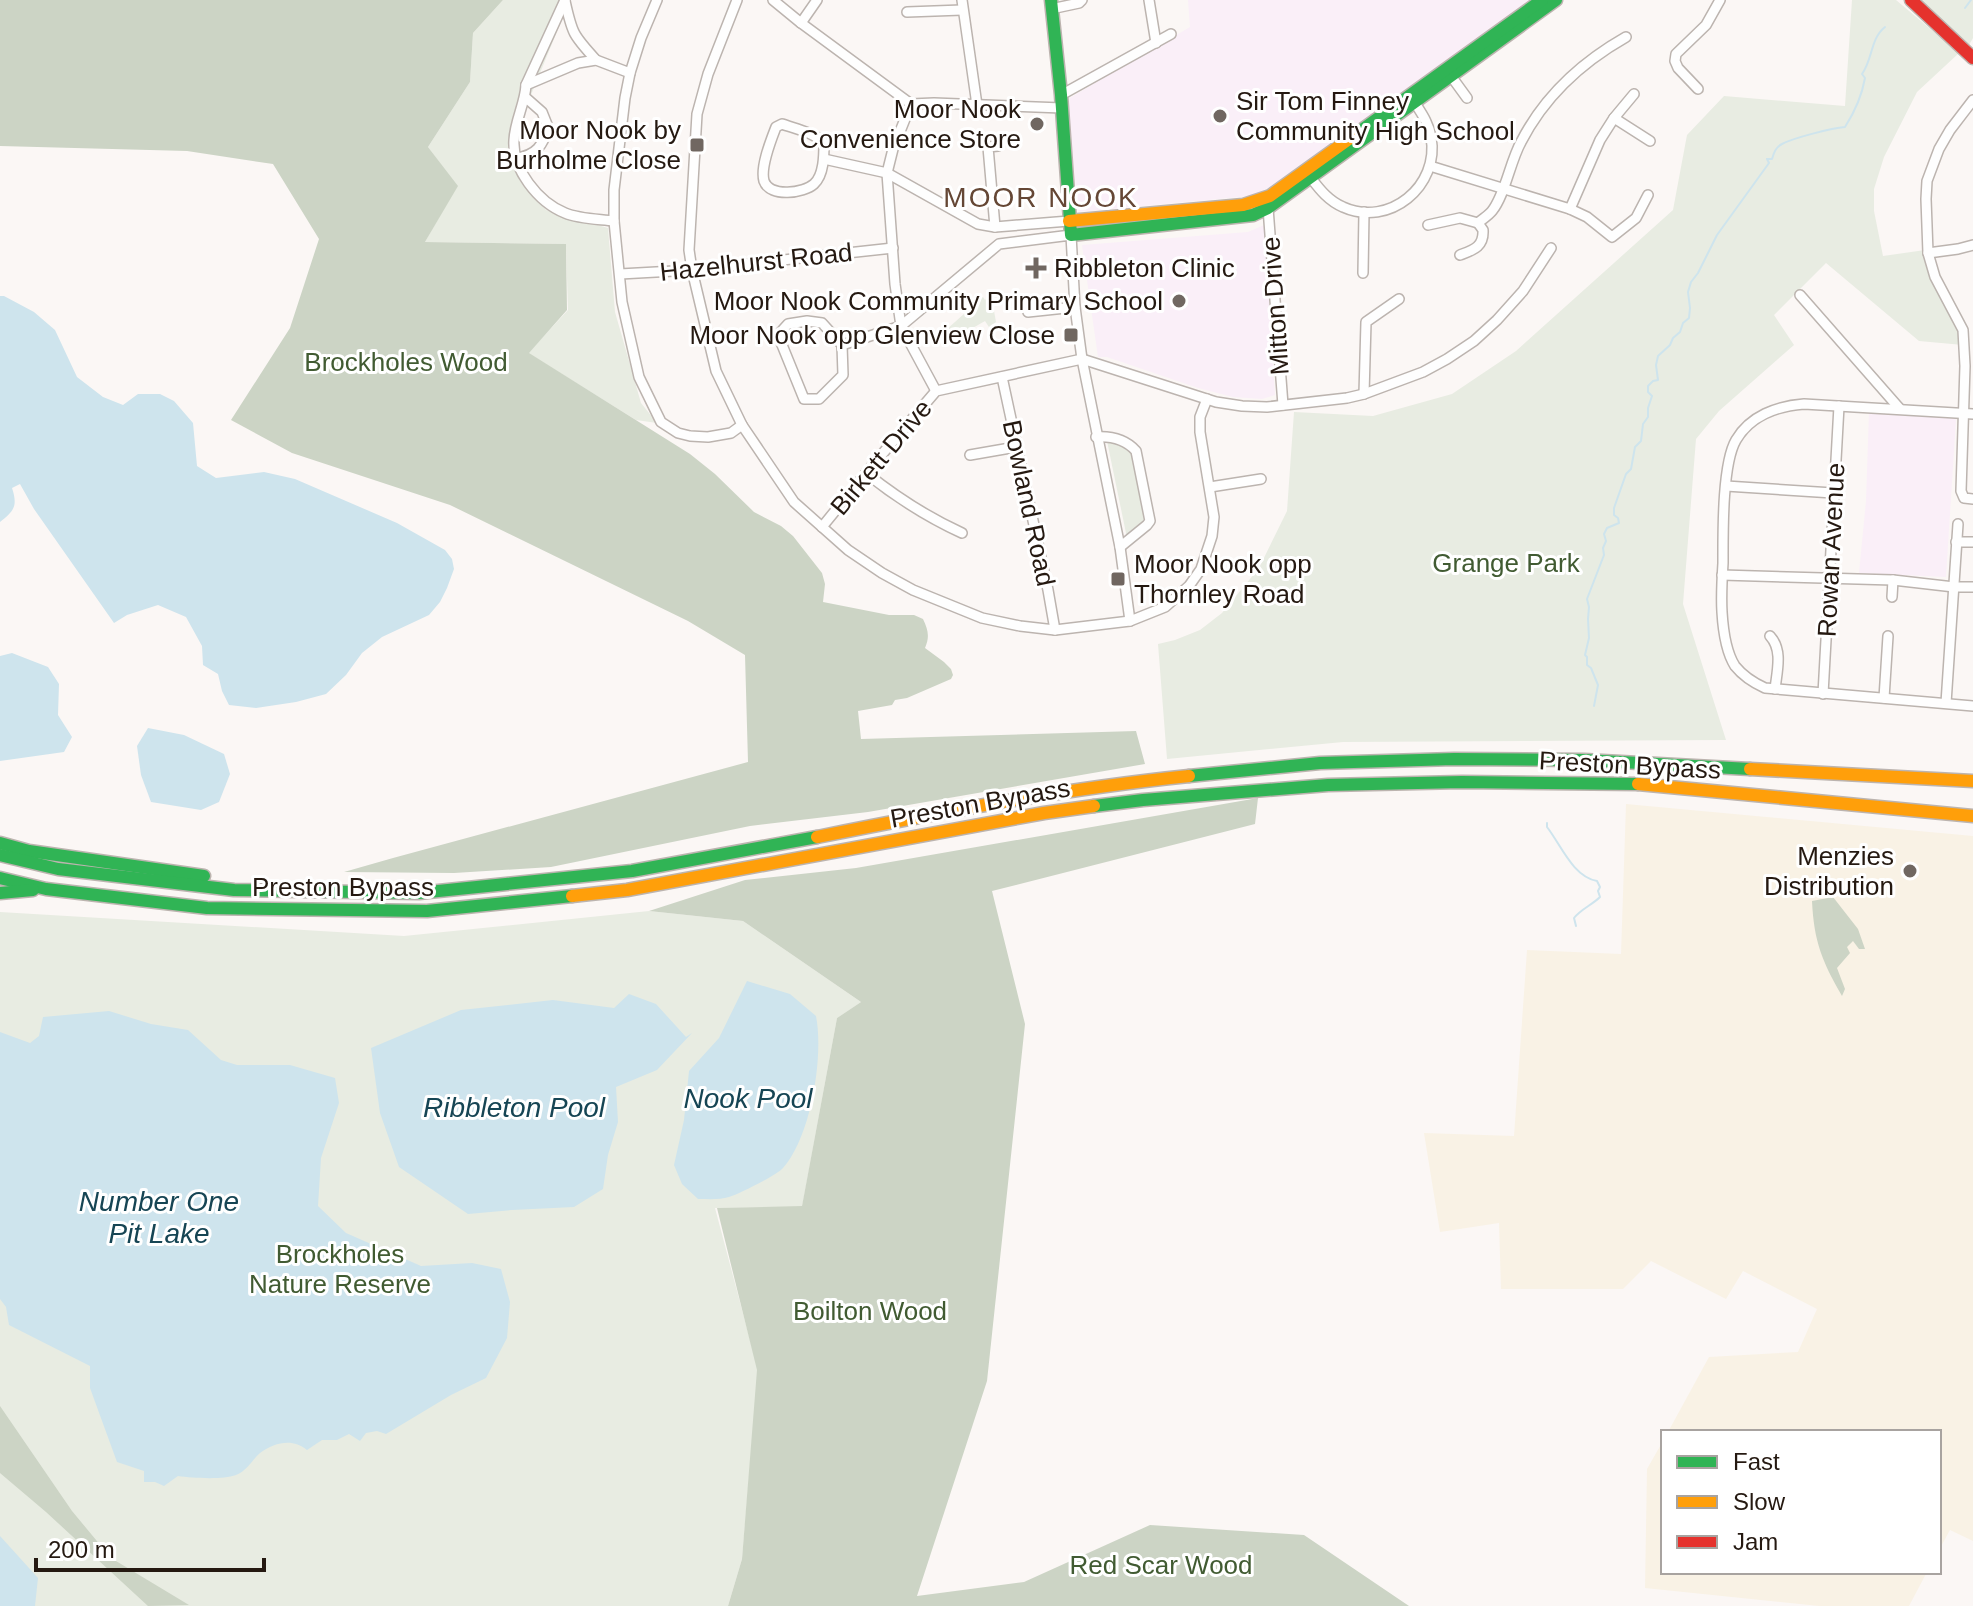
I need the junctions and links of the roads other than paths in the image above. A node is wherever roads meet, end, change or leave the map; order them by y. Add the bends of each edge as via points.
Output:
1 (565, 0) edge
2 (657, 0) edge
3 (737, 0) edge
4 (773, 0) edge
5 (817, 0) edge
6 (1082, 0) edge
7 (1149, 0) edge
8 (1720, 0) edge
9 (1911, 0) edge
10 (1550, 1) edge
11 (1051, 4) edge
12 (962, 5) edge
13 (907, 12) dead end
14 (801, 23) junction
15 (1171, 34) dead end
16 (1626, 37) dead end
17 (1156, 43) junction
18 (1973, 58) edge
19 (596, 60) junction
20 (630, 73) junction
21 (1451, 76) junction
22 (526, 85) junction
23 (1698, 89) dead end
24 (1634, 94) dead end
25 (525, 97) junction
26 (1467, 98) dead end
27 (1412, 99) junction
28 (1973, 100) edge
29 (1062, 102) junction
30 (911, 104) junction
31 (977, 105) junction
32 (1614, 118) junction
33 (1650, 141) dead end
34 (998, 146) dead end
35 (517, 158) junction
36 (824, 159) junction
37 (1430, 166) junction
38 (887, 173) junction
39 (1308, 174) junction
40 (1503, 188) junction
41 (1648, 195) dead end
42 (1265, 203) junction
43 (1570, 209) junction
44 (1364, 212) junction
45 (614, 221) junction
46 (1069, 221) junction
47 (1478, 223) junction
48 (1428, 225) dead end
49 (995, 227) junction
50 (1071, 235) junction
51 (1973, 245) edge
52 (893, 248) junction
53 (1551, 248) dead end
54 (1928, 253) junction
55 (1460, 255) dead end
56 (692, 270) junction
57 (1363, 273) dead end
58 (620, 274) junction
59 (1800, 295) dead end
60 (1399, 299) dead end
61 (1075, 307) junction
62 (1028, 312) dead end
63 (901, 326) junction
64 (1968, 329) edge
65 (842, 345) junction
66 (1082, 359) junction
67 (1002, 377) junction
68 (936, 391) junction
69 (1364, 394) junction
70 (1207, 399) junction
71 (1283, 405) junction
72 (1839, 406) junction
73 (1900, 409) junction
74 (1968, 413) edge
75 (742, 425) junction
76 (1096, 437) junction
77 (1016, 447) junction
78 (970, 455) dead end
79 (866, 473) junction
80 (1261, 479) dead end
81 (1726, 486) junction
82 (1210, 487) junction
83 (1833, 493) junction
84 (1968, 498) edge
85 (1958, 524) dead end
86 (822, 527) junction
87 (962, 533) dead end
88 (1956, 542) junction
89 (1973, 542) edge
90 (1120, 547) junction
91 (1722, 575) junction
92 (1829, 579) junction
93 (1893, 580) junction
94 (1954, 587) junction
95 (1973, 587) edge
96 (1892, 597) dead end
97 (1130, 621) junction
98 (1055, 630) junction
99 (1770, 636) dead end
100 (1888, 636) dead end
101 (1775, 689) junction
102 (1823, 694) junction
103 (1884, 698) junction
104 (1946, 703) junction
105 (1973, 706) edge
106 (1973, 781) edge
107 (1973, 816) edge
108 (0, 843) edge
109 (0, 855) edge
110 (0, 878) edge
111 (46, 889) junction
112 (298, 891) junction
113 (0, 893) edge

1 - 19 street via 571,28
1 - 22 street
2 - 20 street
3 - 56 street via 697,114
4 - 14 street
5 - 14 street
6 - 11 street
7 - 17 street
8 - 23 street via 1706,25 1676,54 1678,68
9 - 18 main road
10 - 21 main road
10 - 27 main road
11 - 29 main road
12 - 13 street
12 - 31 street
14 - 30 street
15 - 17 street
16 - 40 street via 1571,76 1548,100 1521,141
17 - 29 street
19 - 20 street
19 - 22 street
20 - 45 street
21 - 26 street
21 - 27 main road
22 - 25 street
24 - 32 street
25 - 35 street via 513,143
25 - 35 street via 542,112 548,127 535,152
27 - 37 street via 1430,133
27 - 39 main road
28 - 54 street via 1950,130 1931,169
29 - 31 street
29 - 46 main road
30 - 31 street
30 - 38 street
32 - 33 street
32 - 43 street
34 - 49 street via 988,147
35 - 45 street via 527,180 551,205 566,213
36 - 36 street via 816,183 809,187 773,191 763,179 766,154 782,124 819,137
36 - 38 street
37 - 40 street
37 - 44 street via 1403,202
38 - 49 street via 978,224
38 - 52 street
39 - 42 main road
39 - 44 street via 1335,203
40 - 43 street
40 - 47 street via 1491,213
41 - 43 street via 1636,218 1612,237
42 - 46 main road
42 - 50 main road via 1253,215
42 - 71 street, Mitton Drive
44 - 57 street
45 - 58 street
46 - 49 street
46 - 50 main road
47 - 48 street via 1460,218
47 - 55 street via 1482,242
50 - 61 street
50 - 63 street via 999,244
51 - 54 street
52 - 56 street, Hazelhurst Road
52 - 63 street
53 - 69 street via 1523,291 1474,341 1423,372
54 - 64 street via 1935,277
56 - 58 street, Hazelhurst Road
56 - 75 street via 716,371
58 - 75 street via 639,377 661,422 678,433 699,436 731,433
59 - 73 street
60 - 69 street via 1366,322
61 - 62 street
61 - 66 street
63 - 65 street
63 - 68 street
64 - 74 street
65 - 65 street via 822,323 788,324 778,335 804,399 819,399 843,375
66 - 67 street, Birkett Drive
66 - 70 street
66 - 76 street
67 - 68 street, Birkett Drive
67 - 77 street, Bowland Road
68 - 79 street, Birkett Drive
69 - 71 street
70 - 71 street via 1242,406
70 - 82 street via 1200,432
72 - 73 street
72 - 81 street via 1792,405 1761,415 1734,443
72 - 83 street, Rowan Avenue
73 - 74 street
74 - 84 street via 1961,491
75 - 86 street via 794,502
76 - 90 street
76 - 90 street via 1110,436 1136,451 1150,521
77 - 78 street
77 - 98 street, Bowland Road
79 - 86 street, Birkett Drive
79 - 87 street via 910,506
80 - 82 street
81 - 83 street
81 - 91 street
82 - 97 street via 1212,536 1201,569 1165,607
83 - 92 street, Rowan Avenue
85 - 88 street
86 - 98 street via 882,573 946,605 982,618
88 - 89 street
88 - 94 street
90 - 97 street
91 - 92 street
91 - 101 street via 1722,613 1735,666 1752,681
92 - 93 street
92 - 102 street, Rowan Avenue
93 - 94 street
93 - 96 street
94 - 95 street
94 - 104 street
97 - 98 street
99 - 101 street via 1778,652
100 - 103 street
101 - 102 street
102 - 103 street
103 - 104 street
104 - 105 street
106 - 112 main road, Preston Bypass via 1584,760 1320,763 987,803 632,871 419,893
107 - 111 main road, Preston Bypass via 1641,784 1328,785 1044,813 627,890 427,911 207,908
108 - 112 main road
109 - 112 main road, Preston Bypass via 73,871 234,890
110 - 111 main road, Preston Bypass
111 - 113 main road

